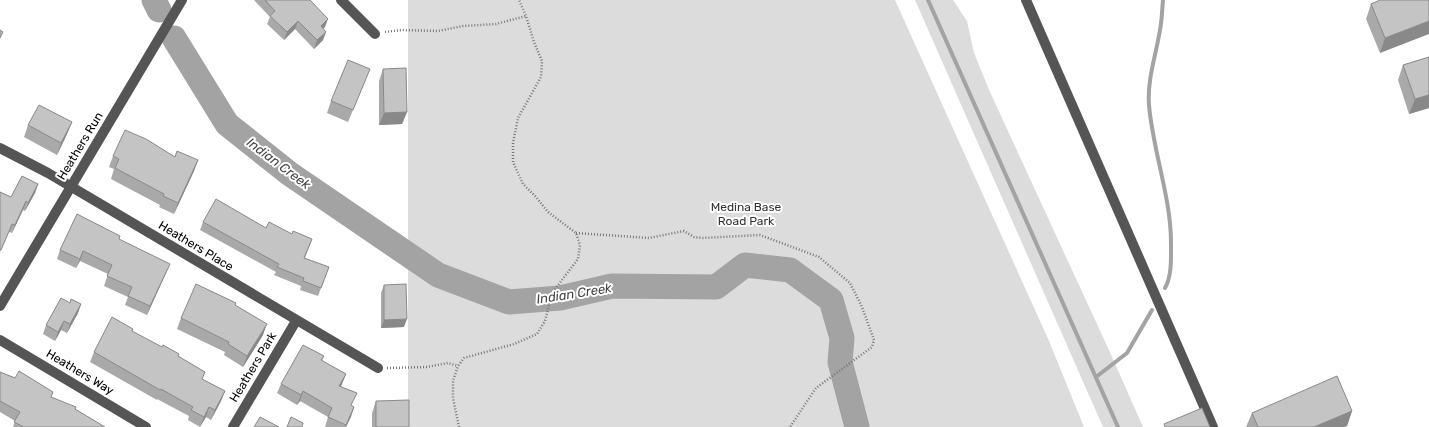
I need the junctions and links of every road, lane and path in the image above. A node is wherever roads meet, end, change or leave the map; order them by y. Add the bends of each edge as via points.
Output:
1 (182, 0) edge
2 (341, 0) edge
3 (519, 0) edge
4 (1026, 0) edge
5 (526, 16) junction
6 (375, 34) joint
7 (0, 148) edge
8 (71, 187) junction
9 (576, 233) junction
10 (0, 306) edge
11 (296, 321) junction
12 (0, 340) edge
13 (458, 366) junction
14 (378, 368) joint
15 (146, 427) edge
16 (233, 427) edge
17 (459, 427) edge
18 (790, 427) edge
19 (1213, 427) edge

1 - 8 street, Heathers Run
2 - 6 street
3 - 5 path
4 - 19 street
5 - 6 path via 496,24 463,26 438,32 401,30
5 - 9 path via 542,61 541,77 518,118 513,142 513,162 523,184 548,212
7 - 8 street, Heathers Place
8 - 10 street, Heathers Run
8 - 11 street, Heathers Place
9 - 13 path via 580,245 578,259 552,293 545,321 537,334 514,344 464,358
9 - 18 path via 649,238 684,231 694,237 703,238 760,235 807,251 827,263 850,284 874,340 872,347 816,388
11 - 14 street, Heathers Place
11 - 16 street, Heathers Park
12 - 15 street, Heathers Way
13 - 14 path via 448,363 427,367
13 - 17 path via 453,381

